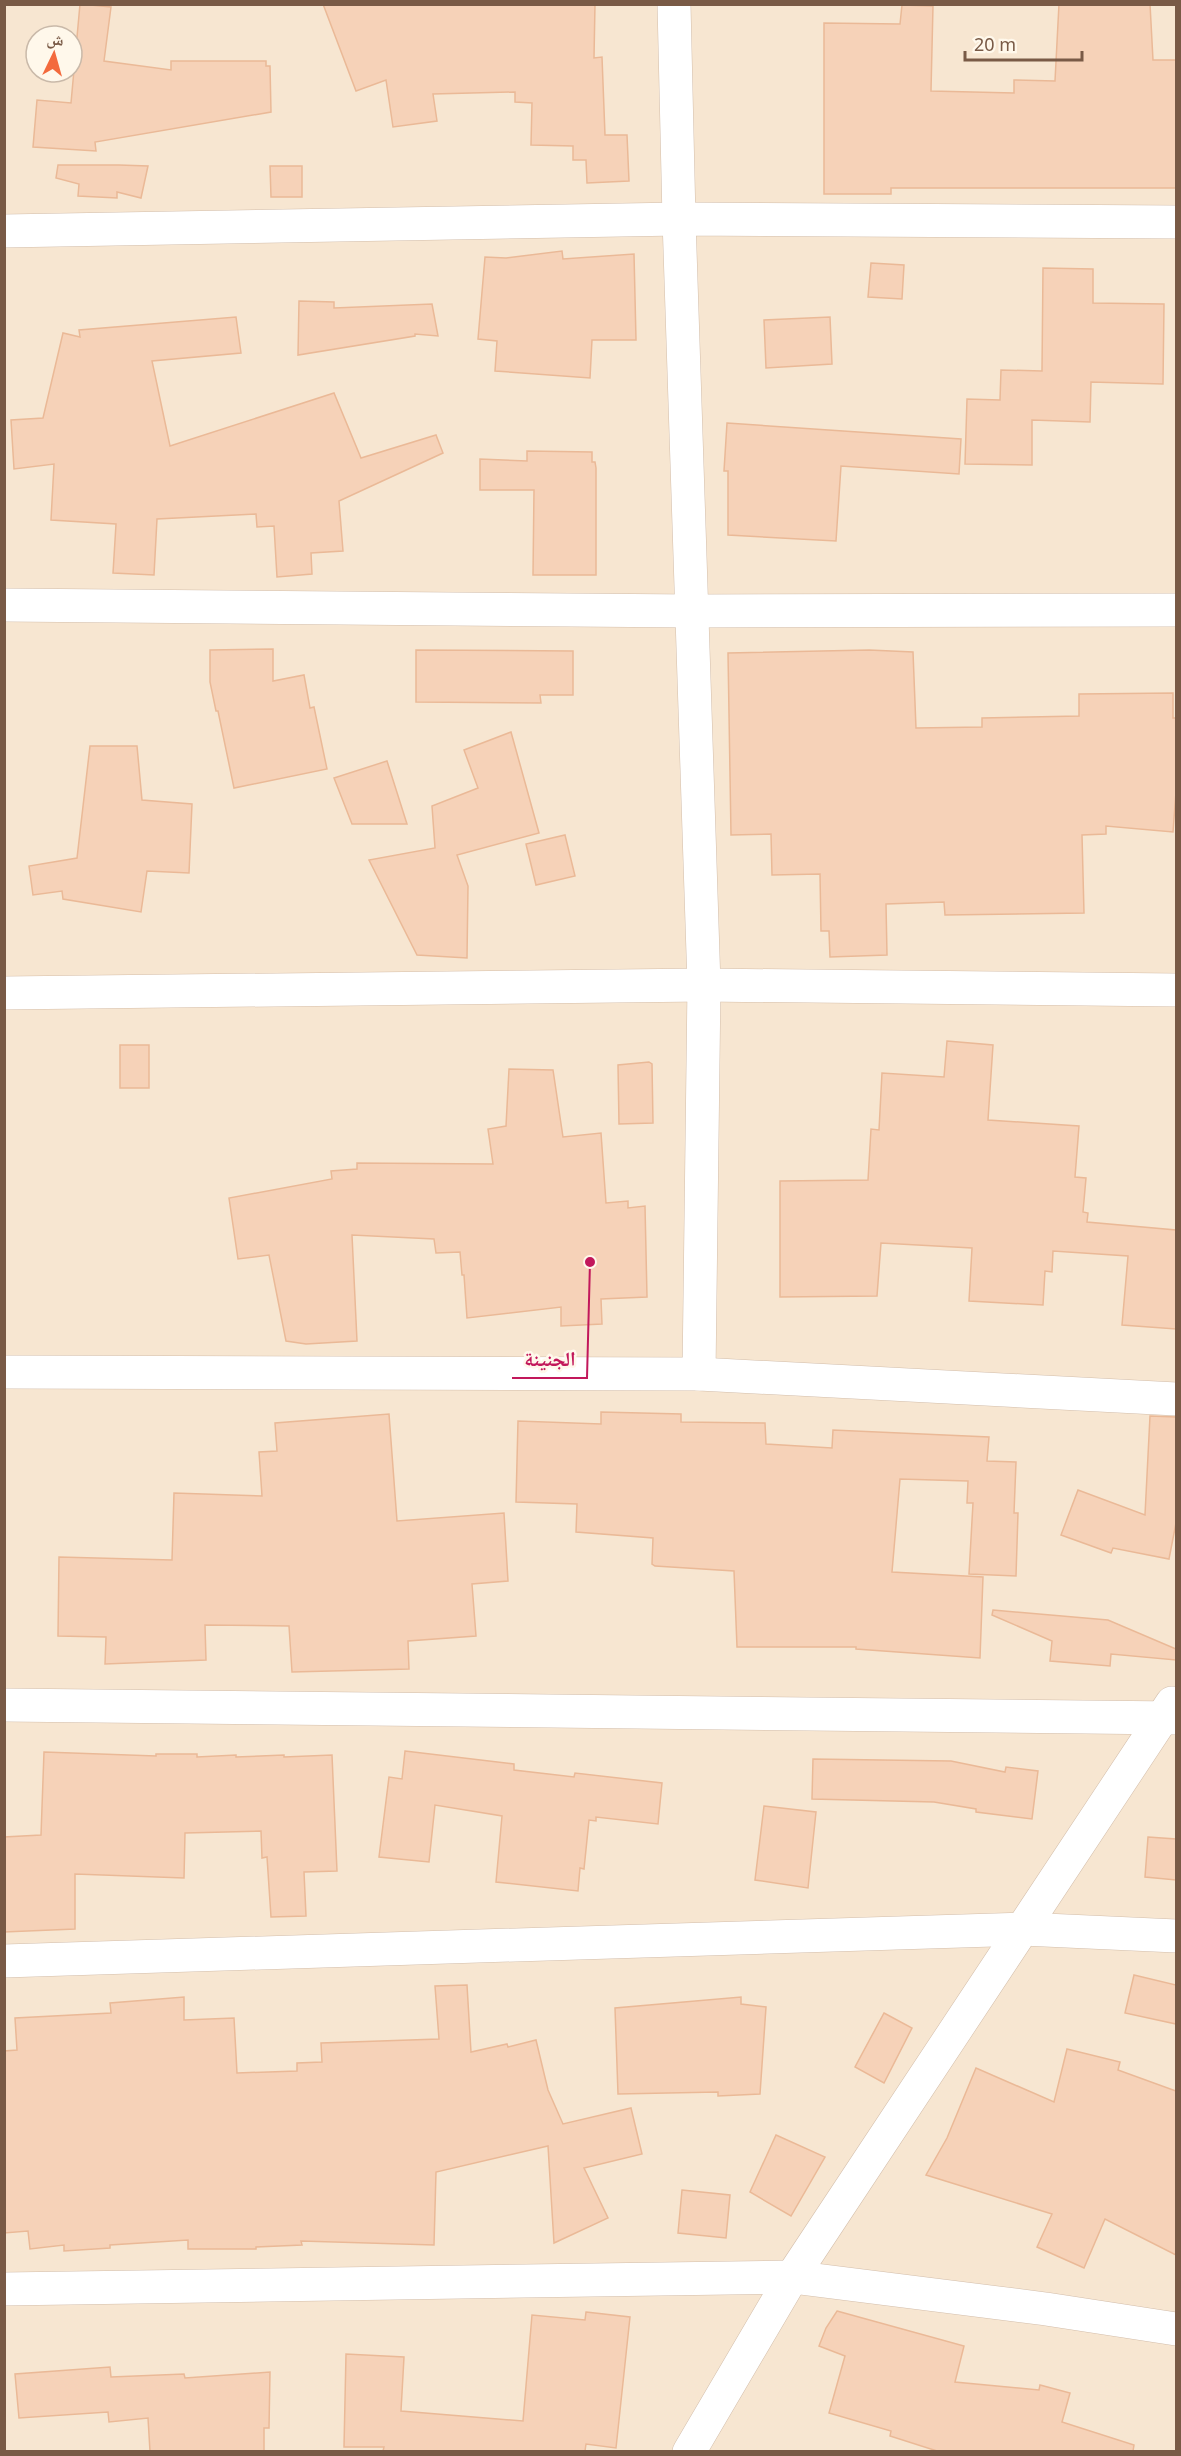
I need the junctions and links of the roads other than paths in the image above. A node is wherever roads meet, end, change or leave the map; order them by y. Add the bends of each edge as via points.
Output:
1 (674, 4) edge
2 (679, 219) junction
3 (1176, 222) edge
4 (4, 231) edge
5 (4, 605) edge
6 (1176, 610) edge
7 (693, 611) junction
8 (704, 985) junction
9 (1176, 990) edge
10 (4, 993) edge
11 (4, 1372) edge
12 (699, 1374) junction
13 (1176, 1399) edge
14 (4, 1705) edge
15 (1172, 1711) edge
16 (1023, 1929) junction
17 (1176, 1936) edge
18 (4, 1961) edge
19 (792, 2277) junction
20 (4, 2289) edge
21 (1176, 2329) edge
22 (689, 2451) edge

1 - 2 street
2 - 3 street
2 - 4 street
2 - 7 street
5 - 7 street
6 - 7 street
7 - 8 street
8 - 9 street
8 - 10 street
8 - 12 street
11 - 12 street
12 - 13 street
14 - 15 street
15 - 16 street
16 - 17 street
16 - 18 street
16 - 19 street
19 - 20 street
19 - 21 street
19 - 22 street

